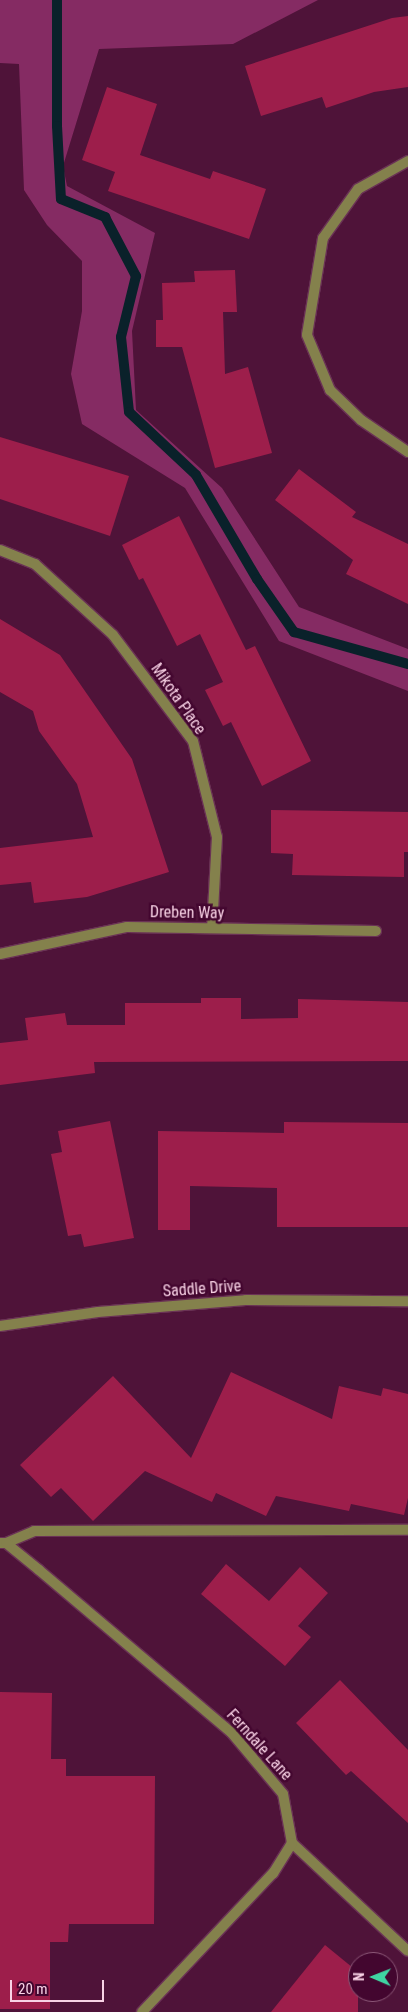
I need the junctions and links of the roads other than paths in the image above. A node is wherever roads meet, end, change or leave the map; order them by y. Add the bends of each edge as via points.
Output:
1 (408, 161) edge
2 (408, 452) edge
3 (0, 550) edge
4 (212, 928) junction
5 (376, 931) dead end
6 (0, 954) edge
7 (408, 1301) edge
8 (0, 1326) edge
9 (408, 1530) edge
10 (3, 1543) edge
11 (292, 1843) junction
12 (408, 1951) edge
13 (142, 2012) edge

1 - 2 street via 358,188 323,238 307,335 330,390 361,420
3 - 4 street, Mikota Place via 35,564 113,635 192,741 217,836
4 - 5 street, Dreben Way
4 - 6 street, Dreben Way via 127,927
7 - 8 street, Saddle Drive via 246,1300 98,1312
9 - 10 street via 34,1531
10 - 11 street, Ferndale Lane via 231,1732 283,1794
11 - 12 street
11 - 13 street via 273,1873

